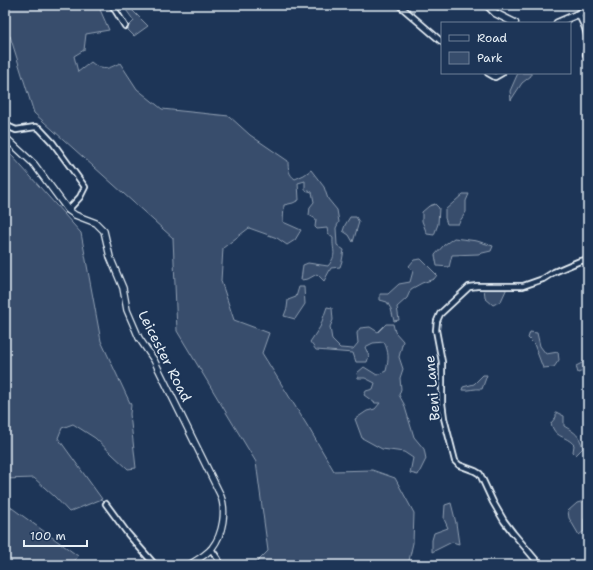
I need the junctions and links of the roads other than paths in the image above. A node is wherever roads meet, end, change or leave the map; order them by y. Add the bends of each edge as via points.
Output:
1 (112, 5) edge
2 (399, 5) edge
3 (487, 5) edge
4 (588, 8) edge
5 (578, 14) junction
6 (513, 22) edge
7 (559, 22) edge
8 (125, 26) dead end
9 (441, 41) edge
10 (586, 54) dead end
11 (490, 74) edge
12 (500, 74) edge
13 (5, 125) edge
14 (5, 137) edge
15 (68, 210) junction
16 (588, 260) edge
17 (106, 504) dead end
18 (211, 549) junction
19 (588, 557) edge
20 (155, 565) edge
21 (190, 565) edge
22 (219, 565) edge
23 (540, 565) edge
24 (583, 565) edge

1 - 8 street
2 - 9 street
3 - 6 main road
4 - 5 main road
5 - 7 main road
5 - 10 street via 585,27 588,43
11 - 12 street
13 - 15 street via 16,130 39,128 53,143 85,187
14 - 15 street, Leicester Road via 34,164
15 - 18 street, Leicester Road via 96,223 104,231 110,256 123,288 127,310 139,338 162,377 220,494 223,504 222,524
16 - 23 street, Beni Lane via 580,261 523,286 469,287 440,314 437,321 436,330 442,362 442,403 453,458 456,464 482,476 493,502 512,534
17 - 20 street
18 - 21 street, Leicester Road
18 - 22 street
19 - 24 street

